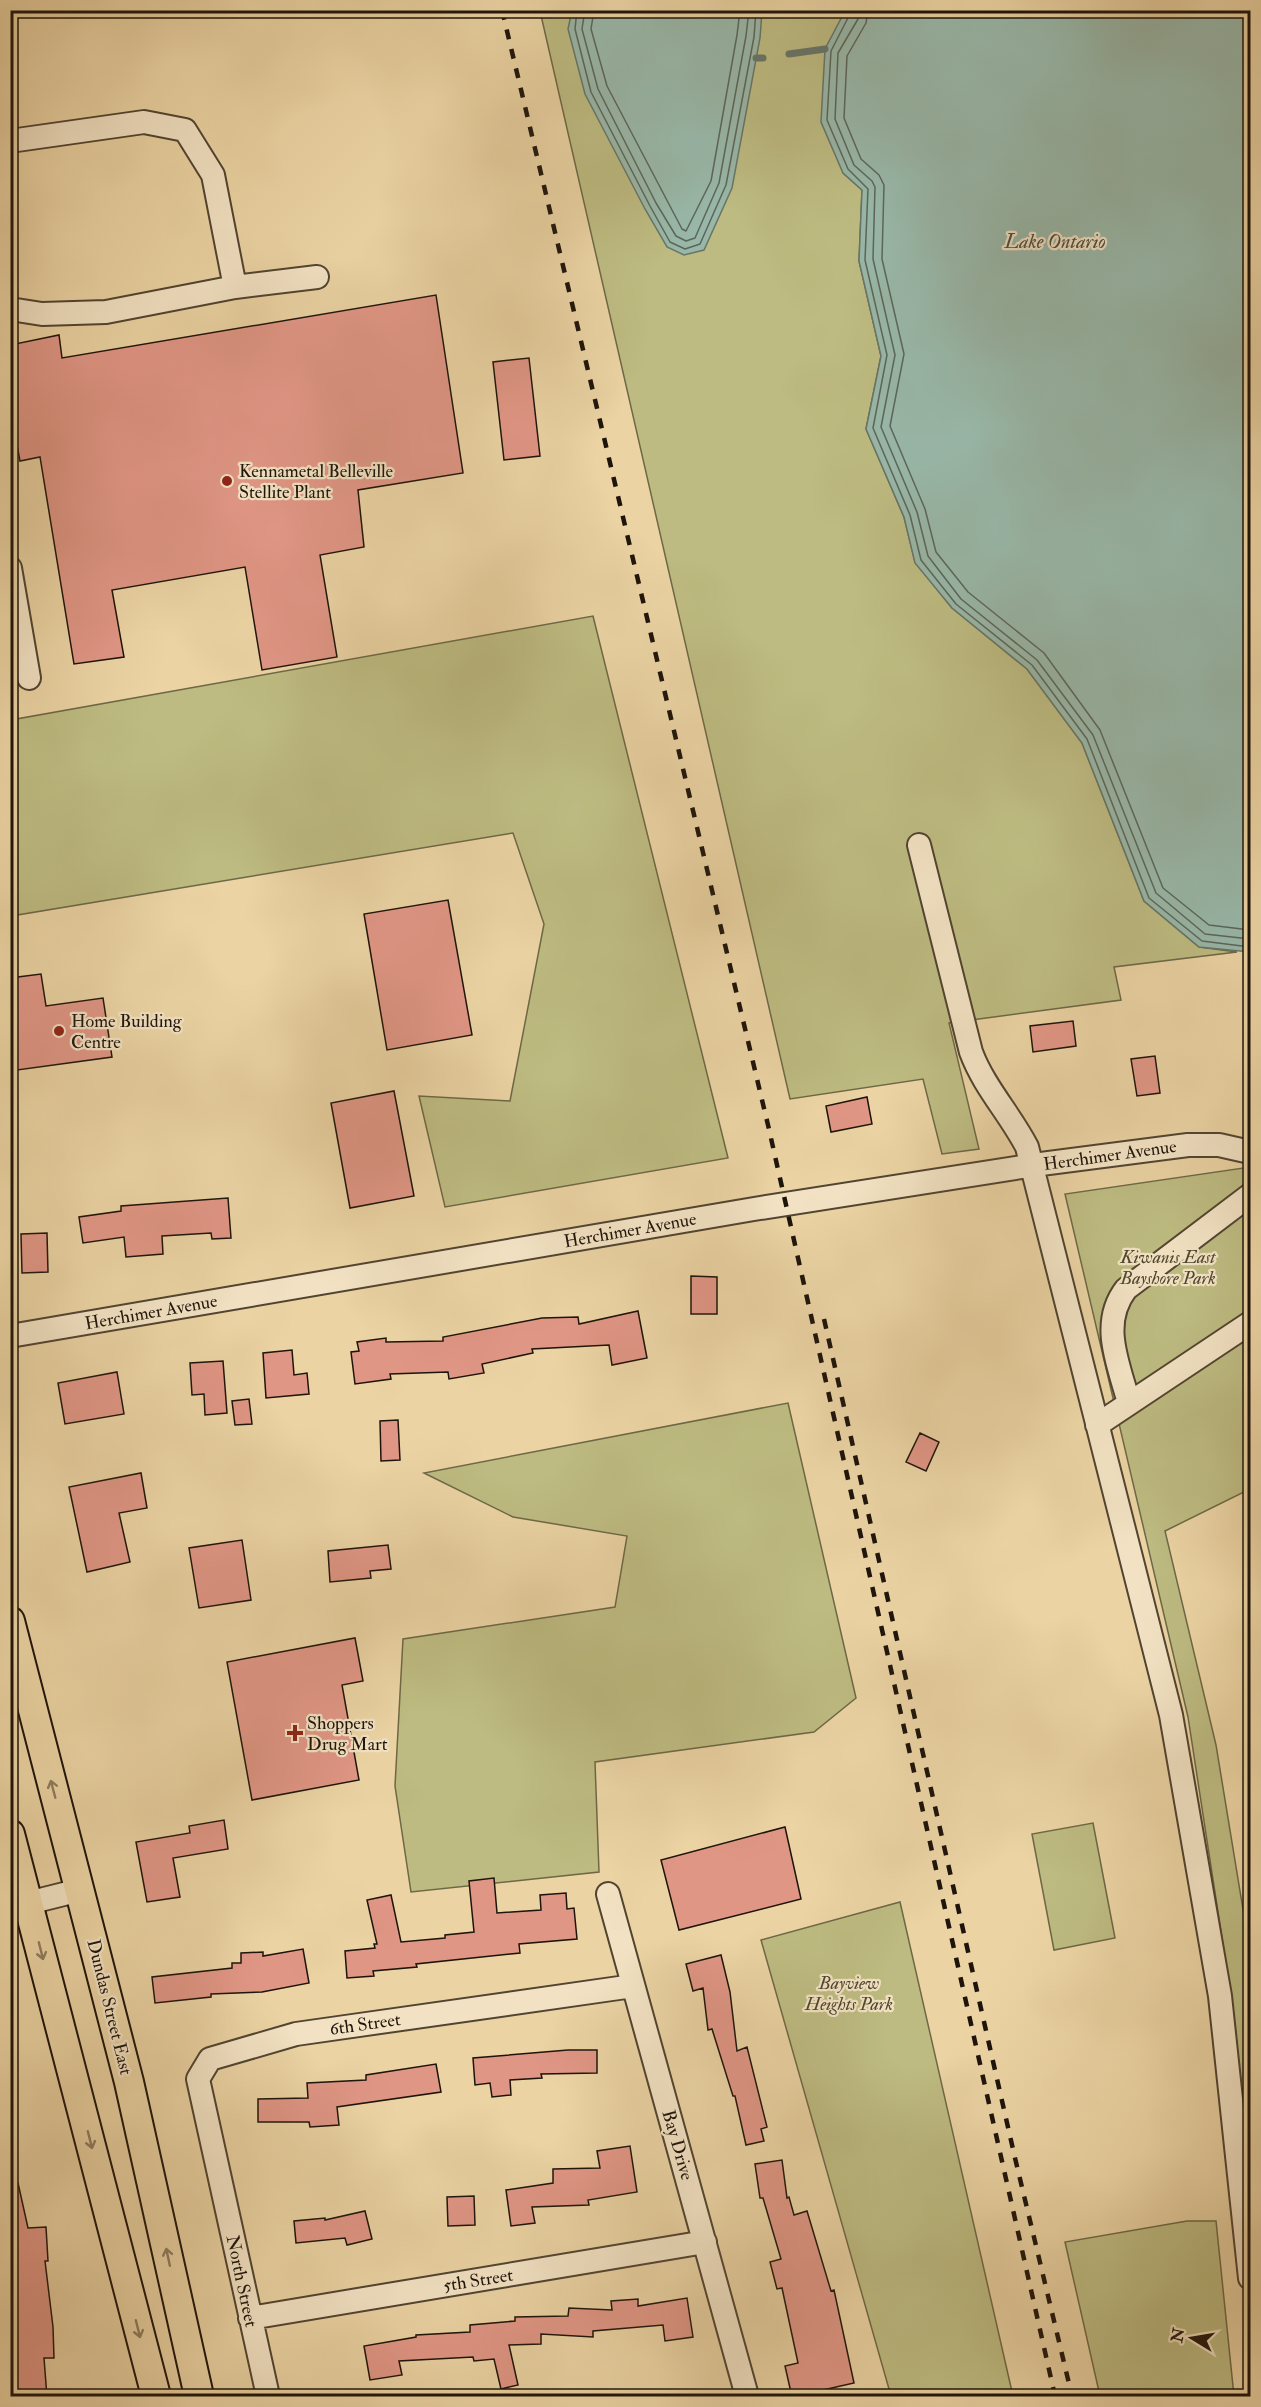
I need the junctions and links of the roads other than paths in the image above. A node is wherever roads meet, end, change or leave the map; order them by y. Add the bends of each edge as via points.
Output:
1 (10, 141) edge
2 (317, 276) dead end
3 (236, 287) junction
4 (10, 309) edge
5 (10, 568) edge
6 (29, 678) dead end
7 (919, 845) dead end
8 (1249, 1151) edge
9 (1031, 1166) junction
10 (1251, 1195) edge
11 (1251, 1323) edge
12 (10, 1336) edge
13 (1129, 1403) junction
14 (1097, 1425) junction
15 (10, 1621) edge
16 (17, 1673) edge
17 (10, 1834) edge
18 (80, 1890) junction
19 (608, 1894) dead end
20 (28, 1903) junction
21 (633, 1986) junction
22 (217, 2166) joint
23 (705, 2242) junction
24 (1251, 2278) edge
25 (250, 2318) junction
26 (156, 2397) edge
27 (199, 2397) edge
28 (268, 2397) edge
29 (747, 2397) edge

1 - 3 street via 144,122 185,130 213,175
2 - 3 street
3 - 4 street via 106,312 42,314
5 - 6 street
7 - 9 street via 970,1052 984,1083 1017,1128
8 - 9 street, Herchimer Avenue via 1219,1145 1188,1145
9 - 12 street, Herchimer Avenue via 754,1209
9 - 14 street
10 - 13 street via 1126,1289 1116,1302 1111,1317 1112,1334
11 - 13 street
13 - 14 street
14 - 24 street via 1173,1726 1220,1996
15 - 16 main road, Dundas Street East
18 -> 16 main road, Dundas Street East
17 - 20 main road
18 - 20 street
27 -> 18 main road, Dundas Street East via 129,2082
19 - 21 street, Bay Drive
20 -> 26 main road
21 - 22 street, 6th Street via 296,2034 210,2059 198,2079
21 - 23 street, Bay Drive
22 - 25 street, North Street
23 - 25 street, 5th Street
23 - 29 street, Bay Drive
25 - 28 street, North Street

